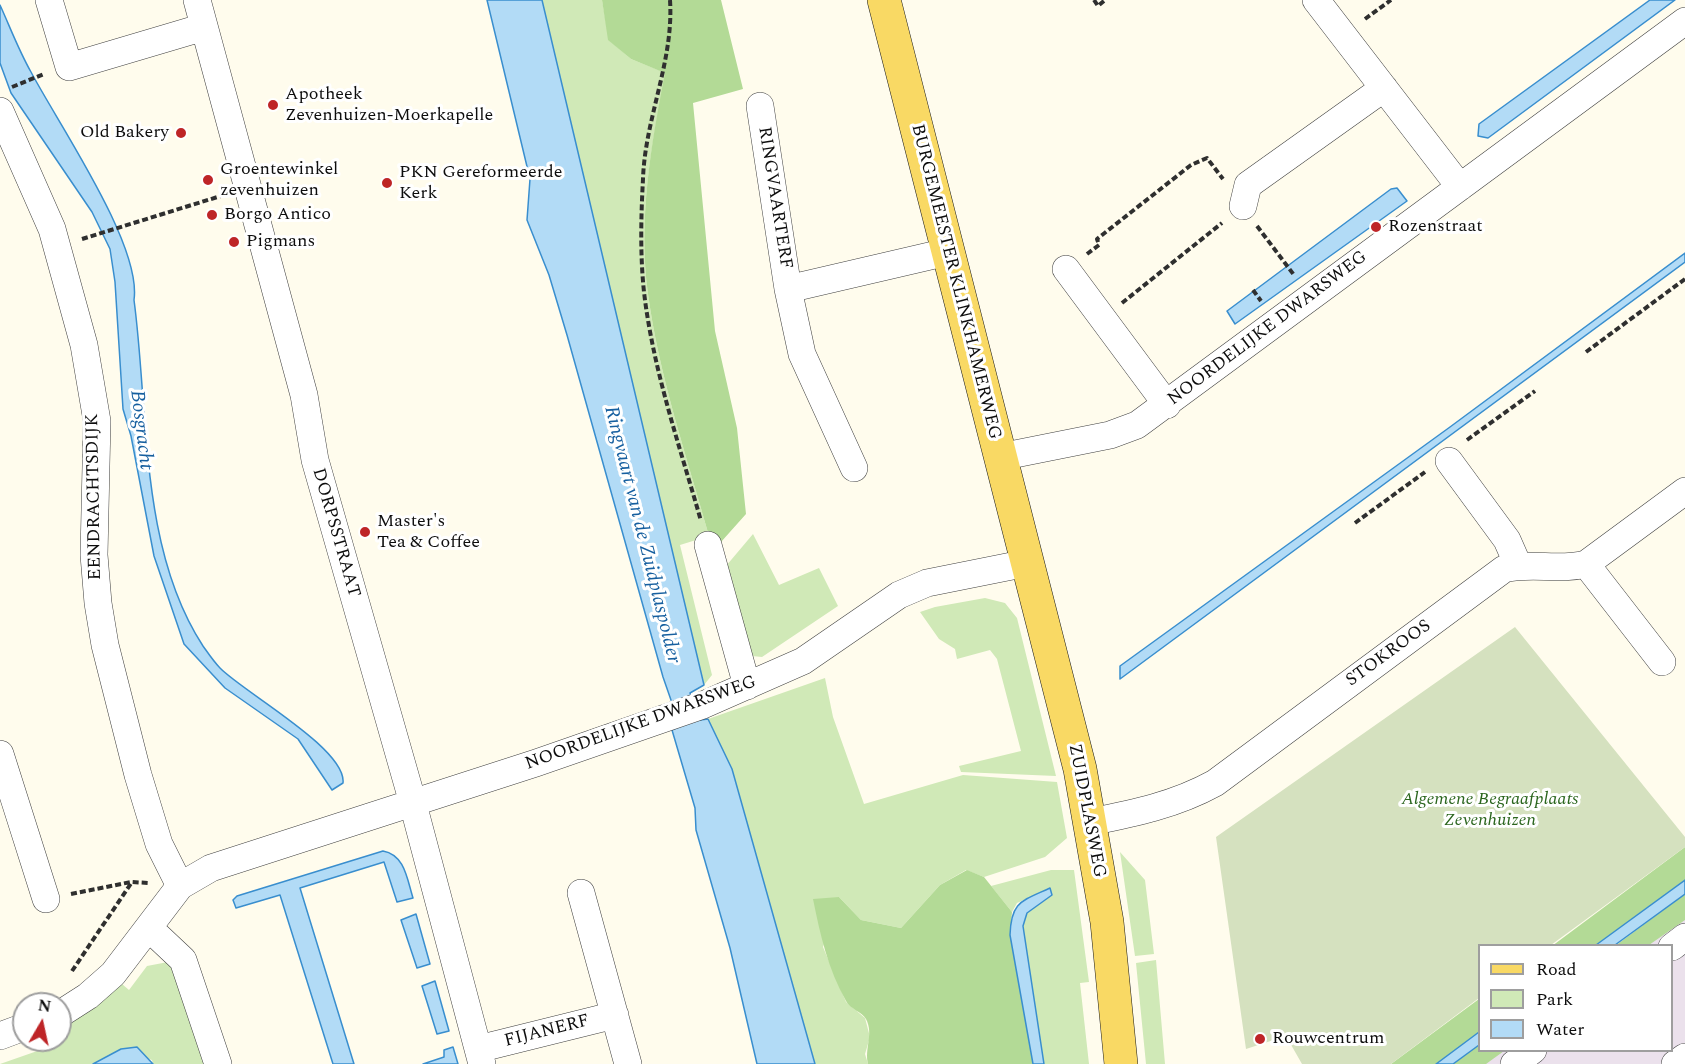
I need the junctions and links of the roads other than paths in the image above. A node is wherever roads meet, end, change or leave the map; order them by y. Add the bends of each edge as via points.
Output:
1 (49, 0) edge
2 (197, 0) edge
3 (884, 0) edge
4 (1316, 0) edge
5 (1685, 21) edge
6 (204, 27) junction
7 (1384, 88) junction
8 (1, 101) edge
9 (760, 106) dead end
10 (1460, 187) junction
11 (1243, 206) road end
12 (947, 252) junction
13 (1066, 269) road end
14 (788, 289) junction
15 (1167, 405) junction
16 (1000, 457) junction
17 (1449, 461) dead end
18 (854, 468) dead end
19 (1685, 491) edge
20 (708, 545) road end
21 (1027, 563) junction
22 (1586, 564) junction
23 (1518, 565) junction
24 (1662, 662) dead end
25 (747, 686) junction
26 (0, 754) edge
27 (411, 802) junction
28 (1090, 822) junction
29 (180, 886) junction
30 (581, 893) dead end
31 (46, 899) road end
32 (149, 928) junction
33 (72, 1006) edge
34 (615, 1015) junction
35 (1530, 1052) edge
36 (480, 1057) edge
37 (1685, 1057) edge
38 (218, 1064) edge
39 (628, 1064) edge
40 (1121, 1064) edge
41 (1514, 1064) edge
42 (1675, 1064) edge

1 - 6 street via 69,67
2 - 6 street, DORPSSTRAAT
3 - 12 main road, BURGEMEESTER KLINKHAMERWEG
4 - 7 street
5 - 10 street, NOORDELIJKE DWARSWEG
6 - 27 street, DORPSSTRAAT via 304,395 315,460
7 - 10 street
7 - 11 street via 1248,185
8 - 29 street, EENDRACHTSDIJK via 52,229 84,345 97,421 94,555 104,635 138,775 159,844
9 - 14 street, RINGVAARTERF
10 - 15 street, NOORDELIJKE DWARSWEG
12 - 14 street, RINGVAARTERF
12 - 16 main road, BURGEMEESTER KLINKHAMERWEG
13 - 15 street
14 - 18 street, RINGVAARTERF via 802,354
15 - 16 street, NOORDELIJKE DWARSWEG via 1127,430
16 - 21 main road, BURGEMEESTER KLINKHAMERWEG
17 - 23 street via 1507,540
19 - 22 street
20 - 25 street
21 - 25 street, NOORDELIJKE DWARSWEG via 927,583 899,595 803,662
21 - 28 main road, ZUIDPLASWEG
22 - 23 street, STOKROOS via 1572,568
22 - 24 street
23 - 28 street, STOKROOS via 1504,568 1215,783 1172,804
25 - 27 street, NOORDELIJKE DWARSWEG via 673,716
26 - 31 street
27 - 29 street, NOORDELIJKE DWARSWEG via 211,867
27 - 36 street, DORPSSTRAAT
28 - 40 main road, ZUIDPLASWEG via 1107,922
29 - 32 street
30 - 34 street, FIJANERF
32 - 33 street via 113,974
32 - 38 street via 183,960
34 - 36 street, FIJANERF
34 - 39 street, FIJANERF
35 - 41 street
37 - 42 street

